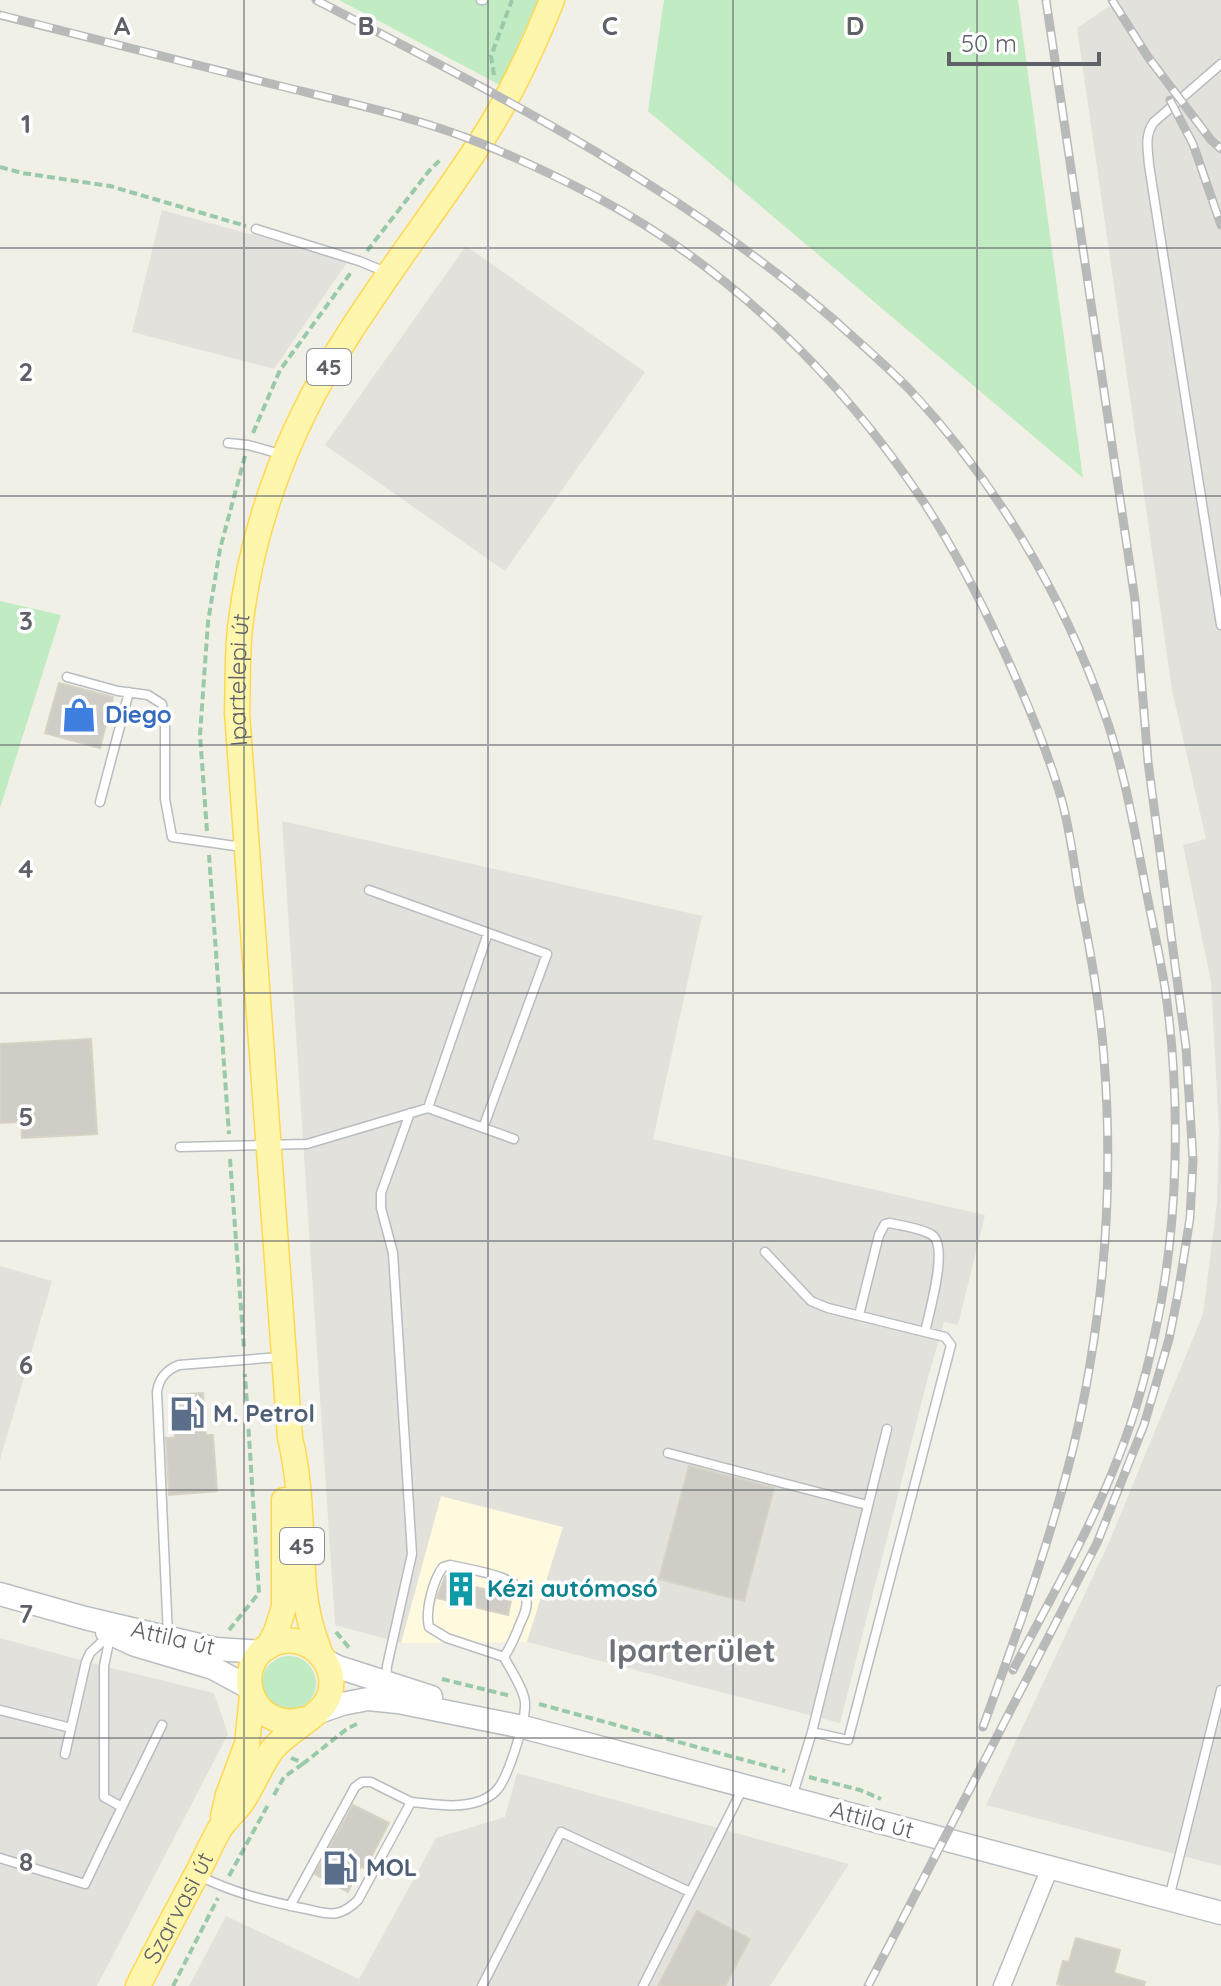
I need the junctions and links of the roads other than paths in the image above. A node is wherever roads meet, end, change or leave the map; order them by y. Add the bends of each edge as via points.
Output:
1 (552, 0) edge
2 (1221, 64) edge
3 (256, 229) road end
4 (390, 274) junction
5 (228, 443) dead end
6 (285, 455) junction
7 (1221, 625) edge
8 (67, 677) dead end
9 (129, 692) junction
10 (100, 802) dead end
11 (247, 847) junction
12 (369, 890) dead end
13 (488, 933) junction
14 (428, 1108) junction
15 (410, 1113) junction
16 (483, 1128) junction
17 (514, 1139) dead end
18 (268, 1145) junction
19 (180, 1147) dead end
20 (765, 1252) dead end
21 (859, 1315) junction
22 (925, 1332) junction
23 (284, 1356) junction
24 (887, 1429) dead end
25 (290, 1438) junction
26 (668, 1453) dead end
27 (867, 1505) junction
28 (0, 1594) edge
29 (112, 1629) junction
30 (169, 1637) junction
31 (265, 1649) junction
32 (323, 1657) junction
33 (504, 1657) junction
34 (386, 1682) junction
35 (1221, 1690) edge
36 (251, 1692) junction
37 (0, 1710) edge
38 (311, 1716) junction
39 (162, 1725) dead end
40 (523, 1727) junction
41 (71, 1728) junction
42 (812, 1732) junction
43 (65, 1754) dead end
44 (744, 1786) junction
45 (791, 1798) junction
46 (411, 1802) junction
47 (122, 1807) junction
48 (220, 1828) junction
49 (0, 1858) edge
50 (1050, 1868) junction
51 (196, 1875) junction
52 (690, 1892) junction
53 (1169, 1899) junction
54 (290, 1906) junction
55 (1221, 1913) edge
56 (138, 1986) edge
57 (482, 1986) edge
58 (643, 1986) edge
59 (1002, 1986) edge

1 - 4 main road, Ipartelepi út / 45 via 480,143
2 - 7 lane via 1147,132
3 - 4 lane
4 - 6 main road, Ipartelepi út / 45 via 334,357
5 - 6 lane
6 - 11 main road, Ipartelepi út / 45 via 256,541 240,629 237,713
8 - 9 lane
9 - 10 lane
9 - 11 lane via 162,704 165,799 172,837
11 - 18 main road, Ipartelepi út / 45
12 - 13 lane
13 - 14 lane
13 - 16 lane via 547,954
14 - 15 lane
14 - 16 lane
15 - 18 lane via 307,1144
15 - 34 lane via 381,1193 393,1253 412,1554
16 - 17 lane
18 - 19 lane
18 - 23 main road, Ipartelepi út / 45
20 - 21 lane via 811,1301
21 - 22 lane
21 - 22 lane via 879,1235 890,1223 930,1234 939,1244
22 - 42 lane via 945,1337 951,1352 848,1740
23 - 25 main road, Ipartelepi út / 45
23 - 30 lane via 179,1365 160,1380
24 - 27 lane
25 - 31 main road, 45 via 284,1607
25 - 32 main road, 45 via 297,1465 304,1590
26 - 27 lane
27 - 42 lane
28 - 29 main road, Attila út
29 - 30 main road, Attila út
29 - 36 main road, Attila út via 135,1645 213,1668
29 - 41 lane via 90,1653
29 - 47 lane via 104,1666 104,1797
30 - 31 main road, Attila út via 216,1649
31 - 32 main road via 290,1640 311,1646
31 - 36 main road, 45 via 251,1668
32 - 34 main road, Attila út
32 - 38 main road, 45 via 332,1683 324,1705
33 - 33 lane via 429,1627 427,1611 443,1567 504,1578 524,1593 526,1611
33 - 40 lane via 526,1700
34 - 40 main road, Attila út
35 - 53 lane
36 - 38 main road via 274,1719 296,1722
36 - 48 main road, 45 via 247,1744
37 - 41 lane
38 - 40 main road, Attila út via 368,1699
38 - 48 main road, 45 via 271,1751
39 - 47 lane
40 - 44 main road, Attila út
40 - 46 lane via 497,1791 468,1804
41 - 43 lane
42 - 45 lane
44 - 45 main road, Attila út
44 - 52 lane
45 - 50 main road, Attila út
46 - 54 lane via 351,1907 327,1913
46 - 54 lane via 371,1782 355,1787
47 - 49 lane via 85,1884
48 - 51 main road, Szarvasi út / 45
50 - 53 main road, Attila út
50 - 59 street
51 - 54 lane via 247,1897
51 - 56 main road, Szarvasi út / 45
52 - 57 lane via 561,1832
52 - 58 lane
53 - 55 main road, Attila út

